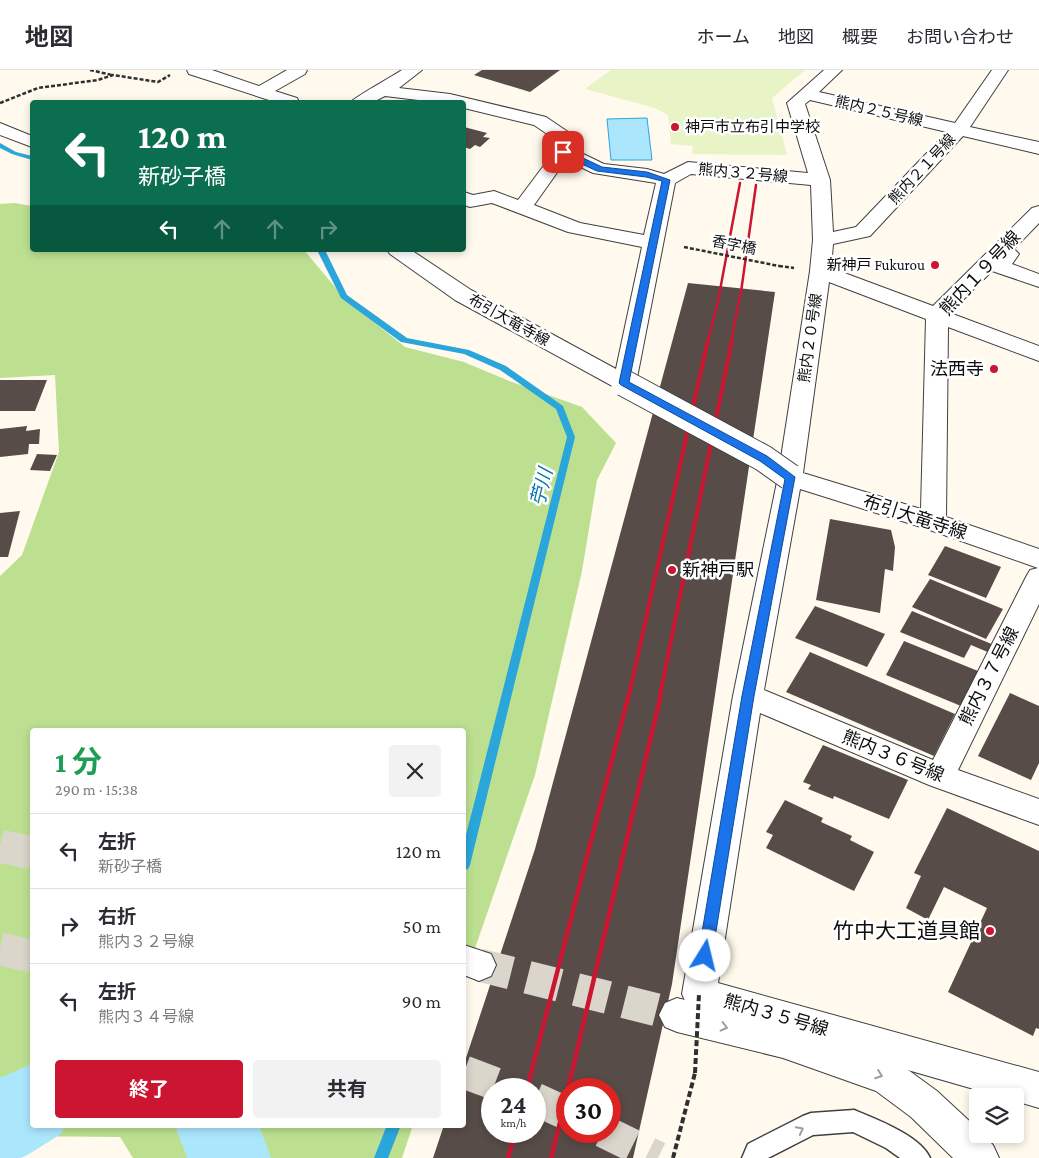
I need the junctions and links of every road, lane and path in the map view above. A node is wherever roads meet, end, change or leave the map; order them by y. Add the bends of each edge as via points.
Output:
1 (90, 70) edge
2 (195, 70) edge
3 (299, 70) edge
4 (414, 70) edge
5 (834, 70) edge
6 (1000, 70) edge
7 (172, 74) dead end
8 (113, 75) junction
9 (382, 91) junction
10 (261, 92) junction
11 (806, 94) junction
12 (285, 100) edge
13 (364, 100) edge
14 (454, 100) edge
15 (466, 103) edge
16 (0, 104) edge
17 (0, 128) edge
18 (959, 130) junction
19 (30, 141) edge
20 (1039, 148) edge
21 (563, 152) junction
22 (666, 180) junction
23 (820, 180) junction
24 (466, 199) edge
25 (523, 207) junction
26 (1039, 212) edge
27 (823, 240) junction
28 (653, 243) junction
29 (684, 247) dead end
30 (400, 252) edge
31 (999, 252) junction
32 (779, 266) dead end
33 (820, 270) junction
34 (1039, 281) edge
35 (937, 314) junction
36 (1039, 354) edge
37 (624, 383) junction
38 (790, 477) junction
39 (933, 522) junction
40 (1039, 559) edge
41 (1039, 577) edge
42 (748, 696) junction
43 (940, 776) junction
44 (1039, 812) edge
45 (688, 1004) junction
46 (1039, 1090) edge
47 (755, 1155) edge
48 (673, 1158) edge
49 (919, 1158) edge
50 (980, 1158) edge

1 - 8 path
2 - 10 street
3 - 10 street
4 - 9 street
5 - 11 street
6 - 18 street, 熊内２１号線
7 - 8 path via 158,82
8 - 16 path via 38,88
9 - 13 street
9 - 14 street
10 - 12 street
11 - 18 street, 熊内２５号線
11 - 23 street, 熊内２０号線 via 796,103
15 - 21 street via 540,121 564,138
17 - 19 street
18 - 20 street, 熊内２５号線
18 - 27 street, 熊内２１号線 via 862,232
21 - 22 street via 600,169 647,174
21 - 25 street
22 - 23 street, 熊内３２号線 via 688,168
22 - 28 street
23 - 27 street, 熊内２０号線
24 - 25 street via 494,197
25 - 28 street via 575,228
26 - 31 street, 熊内１９号線
27 - 33 street, 熊内２０号線
28 - 37 street
29 - 32 path, 香字橋, bridge
30 - 37 street, 布引大竜寺線 via 463,295
31 - 34 street via 1009,254 999,266
31 - 35 street, 熊内１９号線
33 - 35 street
33 - 38 street, 熊内２０号線
35 - 36 street
35 - 39 street, 熊内１９号線
37 - 38 street, 布引大竜寺線, bridge via 763,458
38 - 39 street, 布引大竜寺線
38 - 42 street, 熊内３５号線
39 - 40 street, 布引大竜寺線
41 - 43 street, 熊内３７号線
42 - 43 street, 熊内３６号線
42 - 45 street, 熊内３５号線
43 - 44 street, 熊内３６号線
45 - 46 street, 熊内３５号線
45 - 48 path, bridge via 695,1073
45 -> 50 street via 782,1042 887,1077 924,1104
47 -> 49 lane via 811,1124 854,1121 894,1140

